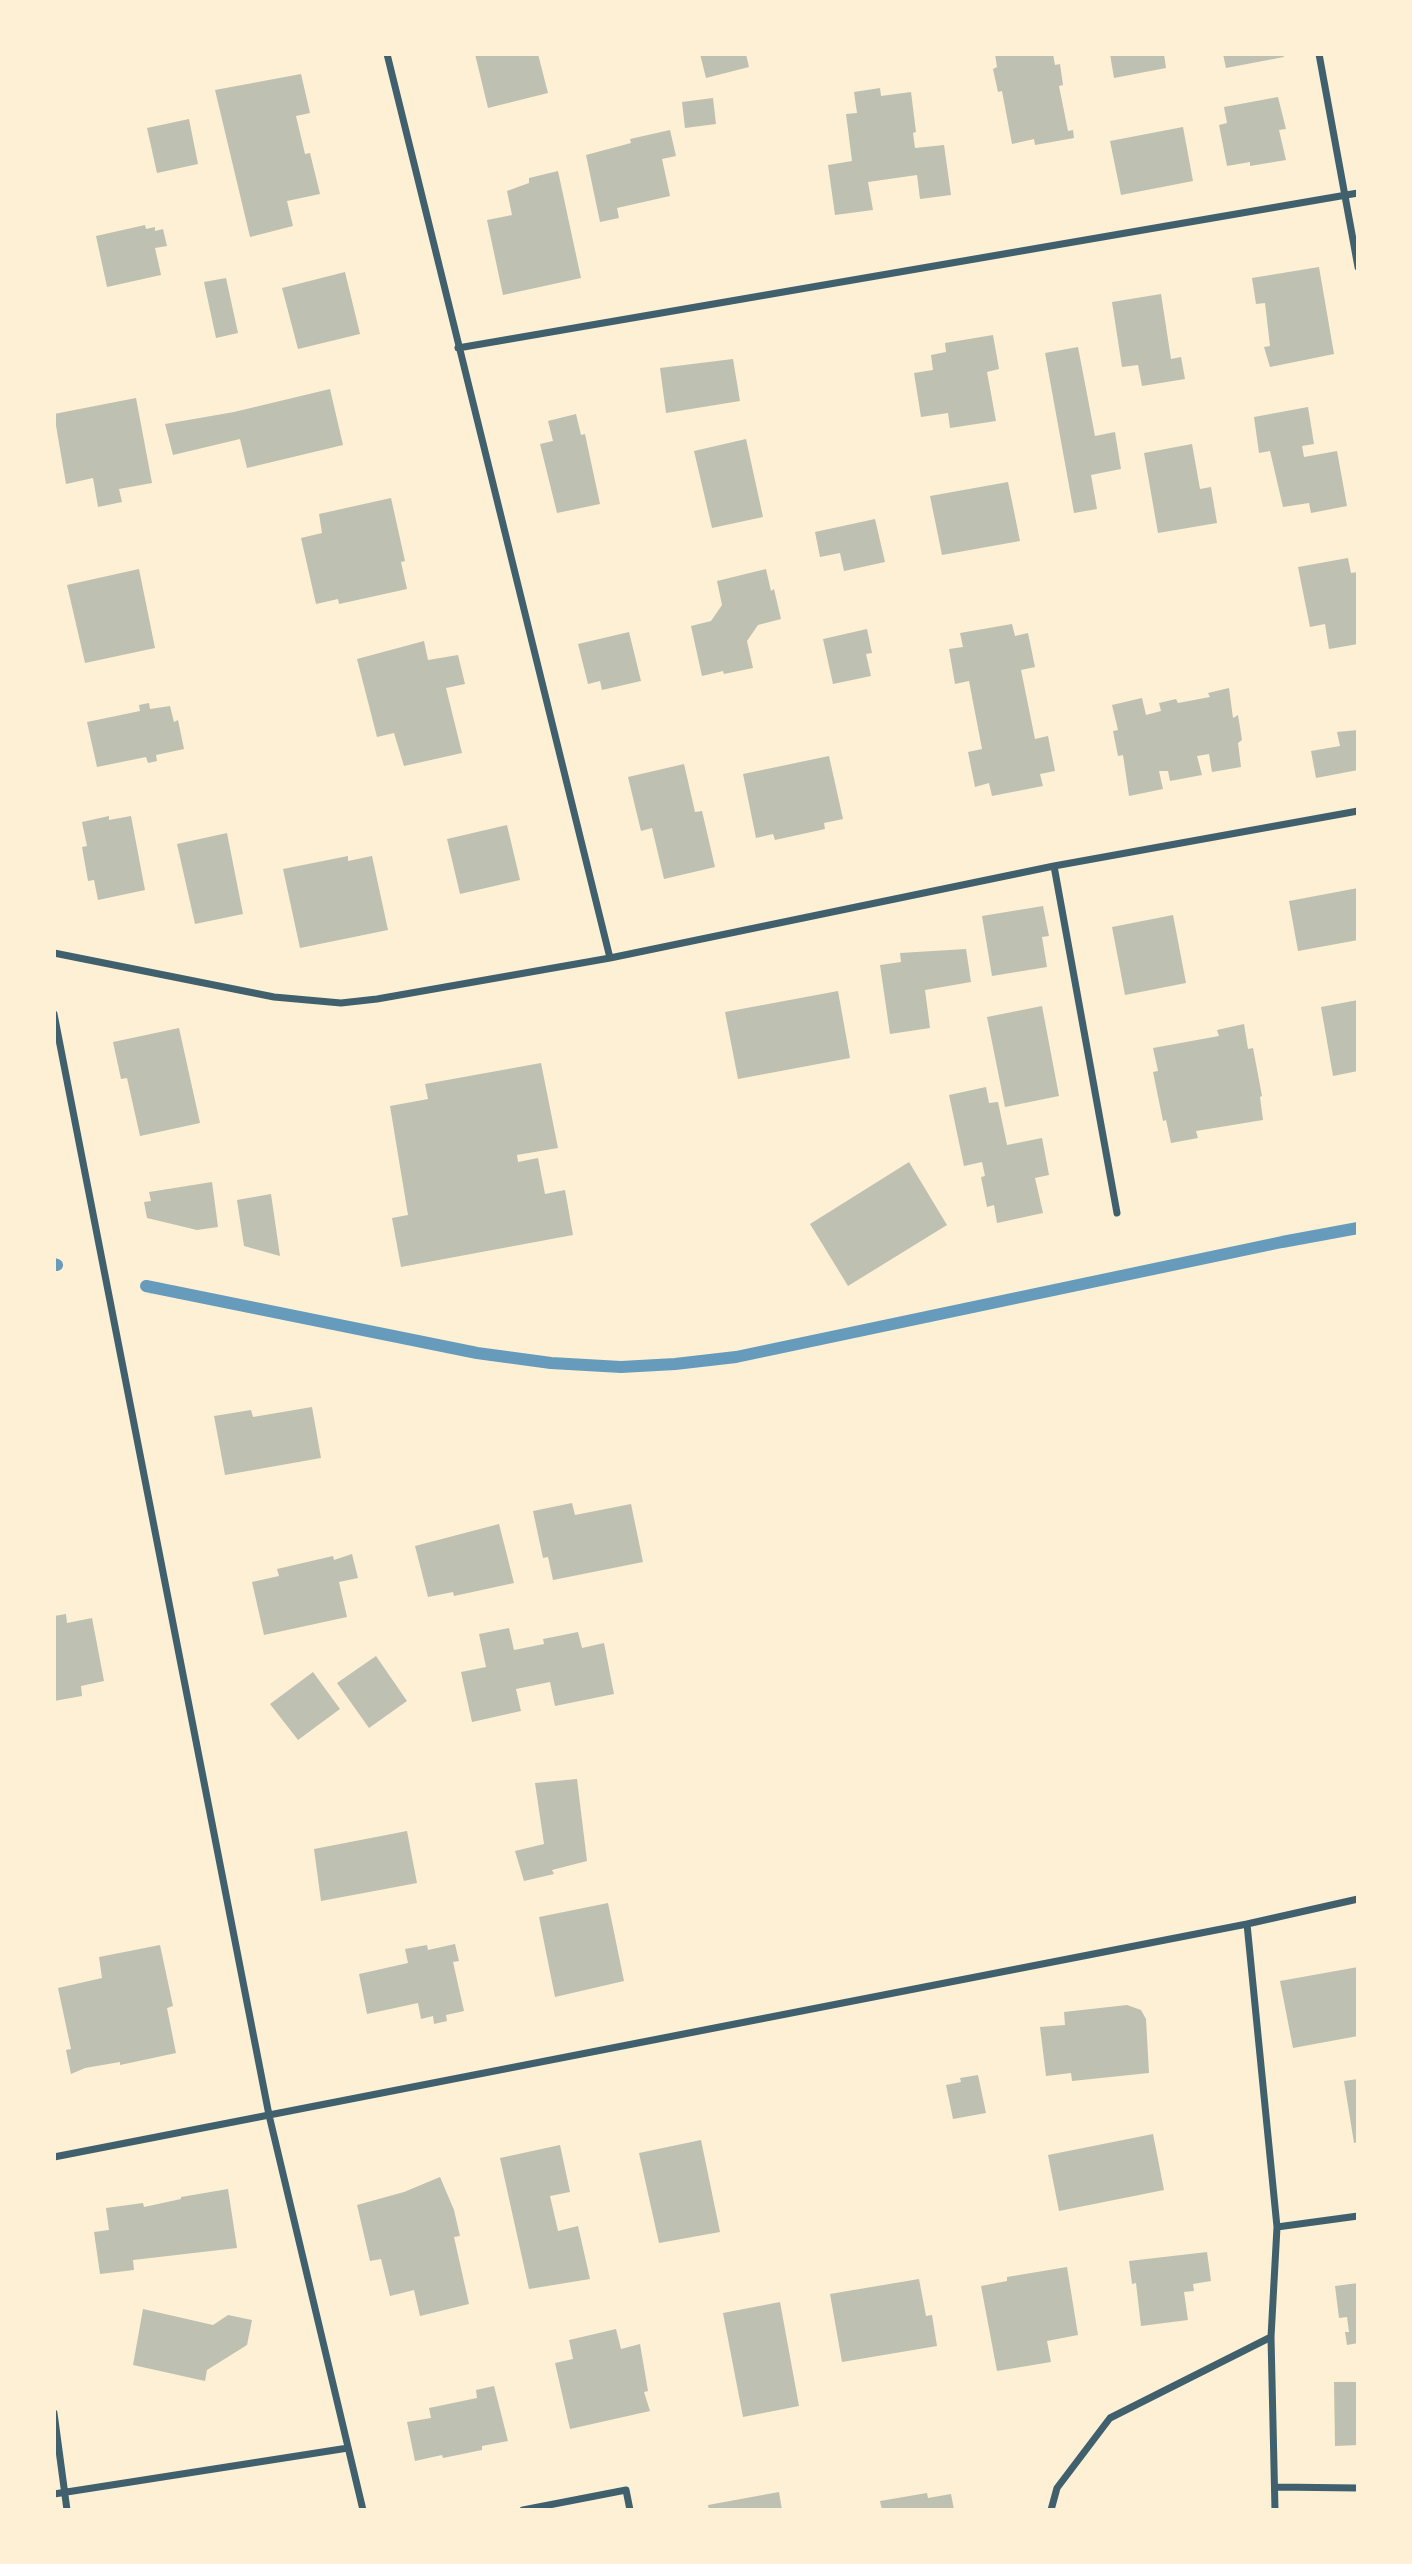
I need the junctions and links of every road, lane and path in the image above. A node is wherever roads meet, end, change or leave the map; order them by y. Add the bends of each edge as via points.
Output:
1 (387, 54) edge
2 (1319, 54) edge
3 (1358, 193) edge
4 (1344, 196) junction
5 (1358, 267) edge
6 (458, 348) junction
7 (1358, 811) edge
8 (1054, 866) junction
9 (54, 953) edge
10 (610, 958) junction
11 (54, 1014) edge
12 (1117, 1213) dead end
13 (1358, 1899) edge
14 (1247, 1924) junction
15 (269, 2115) junction
16 (54, 2157) edge
17 (1358, 2216) edge
18 (1277, 2227) junction
19 (1271, 2337) junction
20 (54, 2413) edge
21 (348, 2448) junction
22 (1276, 2487) junction
23 (1358, 2488) edge
24 (63, 2491) junction
25 (54, 2494) edge
26 (67, 2510) edge
27 (363, 2510) edge
28 (523, 2510) edge
29 (630, 2510) edge
30 (1051, 2510) edge
31 (1275, 2510) edge

1 - 6 street
2 - 4 street
3 - 4 street
4 - 5 street
4 - 6 street
6 - 10 street
7 - 8 street
8 - 10 street
8 - 12 street
9 - 10 street via 274,996 341,1003
11 - 15 street
13 - 14 street
14 - 15 street
14 - 18 street
15 - 16 street
15 - 21 street
17 - 18 street
18 - 19 street
19 - 22 street
19 - 30 street via 1110,2418 1057,2488
20 - 24 street
21 - 24 street
21 - 27 street
22 - 23 street
22 - 31 street
24 - 25 street
24 - 26 street
28 - 29 street via 626,2490

